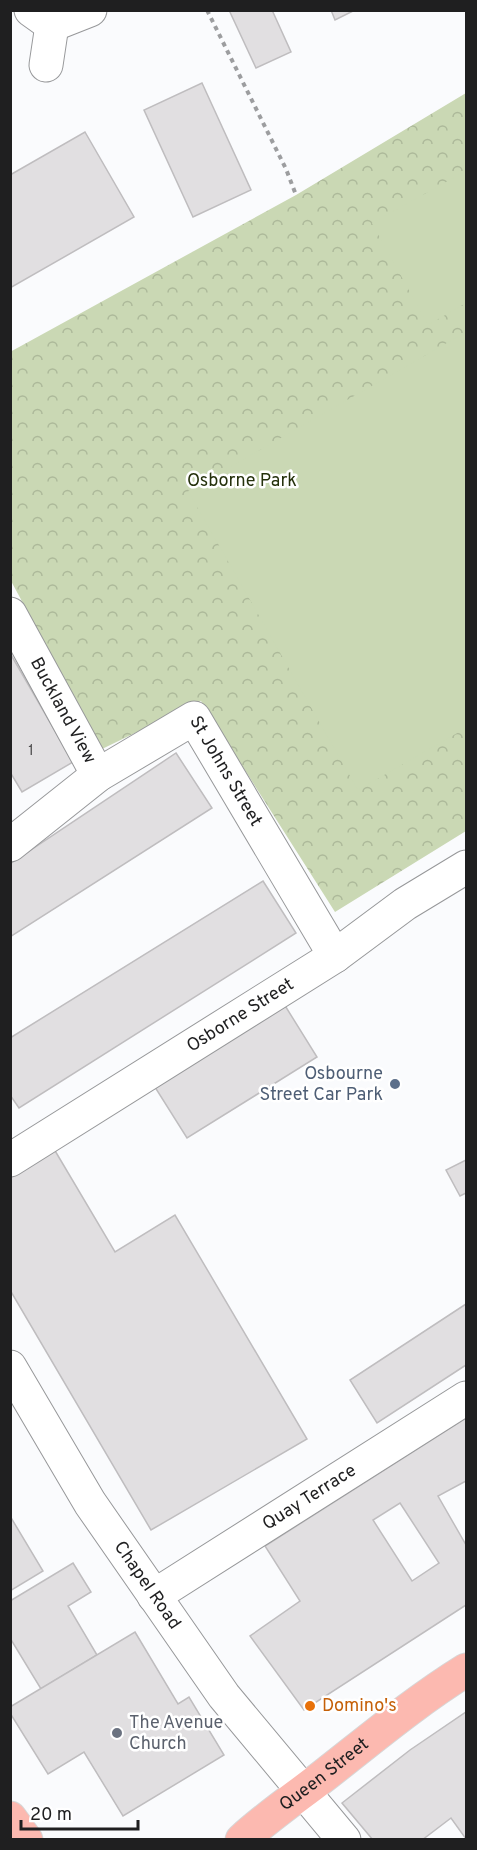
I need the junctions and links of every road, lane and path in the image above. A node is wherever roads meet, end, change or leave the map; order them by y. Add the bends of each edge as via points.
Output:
1 (90, 10) edge
2 (207, 10) edge
3 (41, 18) edge
4 (46, 65) dead end
5 (296, 195) dead end
6 (10, 614) edge
7 (98, 775) junction
8 (10, 845) edge
9 (466, 867) edge
10 (335, 956) junction
11 (10, 1160) edge
12 (10, 1367) edge
13 (466, 1398) edge
14 (154, 1596) junction
15 (466, 1670) edge
16 (304, 1791) junction
17 (10, 1818) edge
18 (26, 1839) edge
19 (242, 1839) edge
20 (344, 1839) edge

1 - 3 street
2 - 5 path
3 - 4 street
6 - 7 street, Buckland View
7 - 8 street, St Johns Street
7 - 10 street, St Johns Street via 194,718
9 - 10 street, Osborne Street via 405,904
10 - 11 street, Osborne Street
12 - 14 street, Chapel Road via 90,1503
13 - 14 street, Quay Terrace
14 - 16 street, Chapel Road via 224,1696
15 - 16 main road, Queen Street via 428,1694
16 - 19 main road, Queen Street
16 - 20 street, Chapel Road
17 - 18 main road

